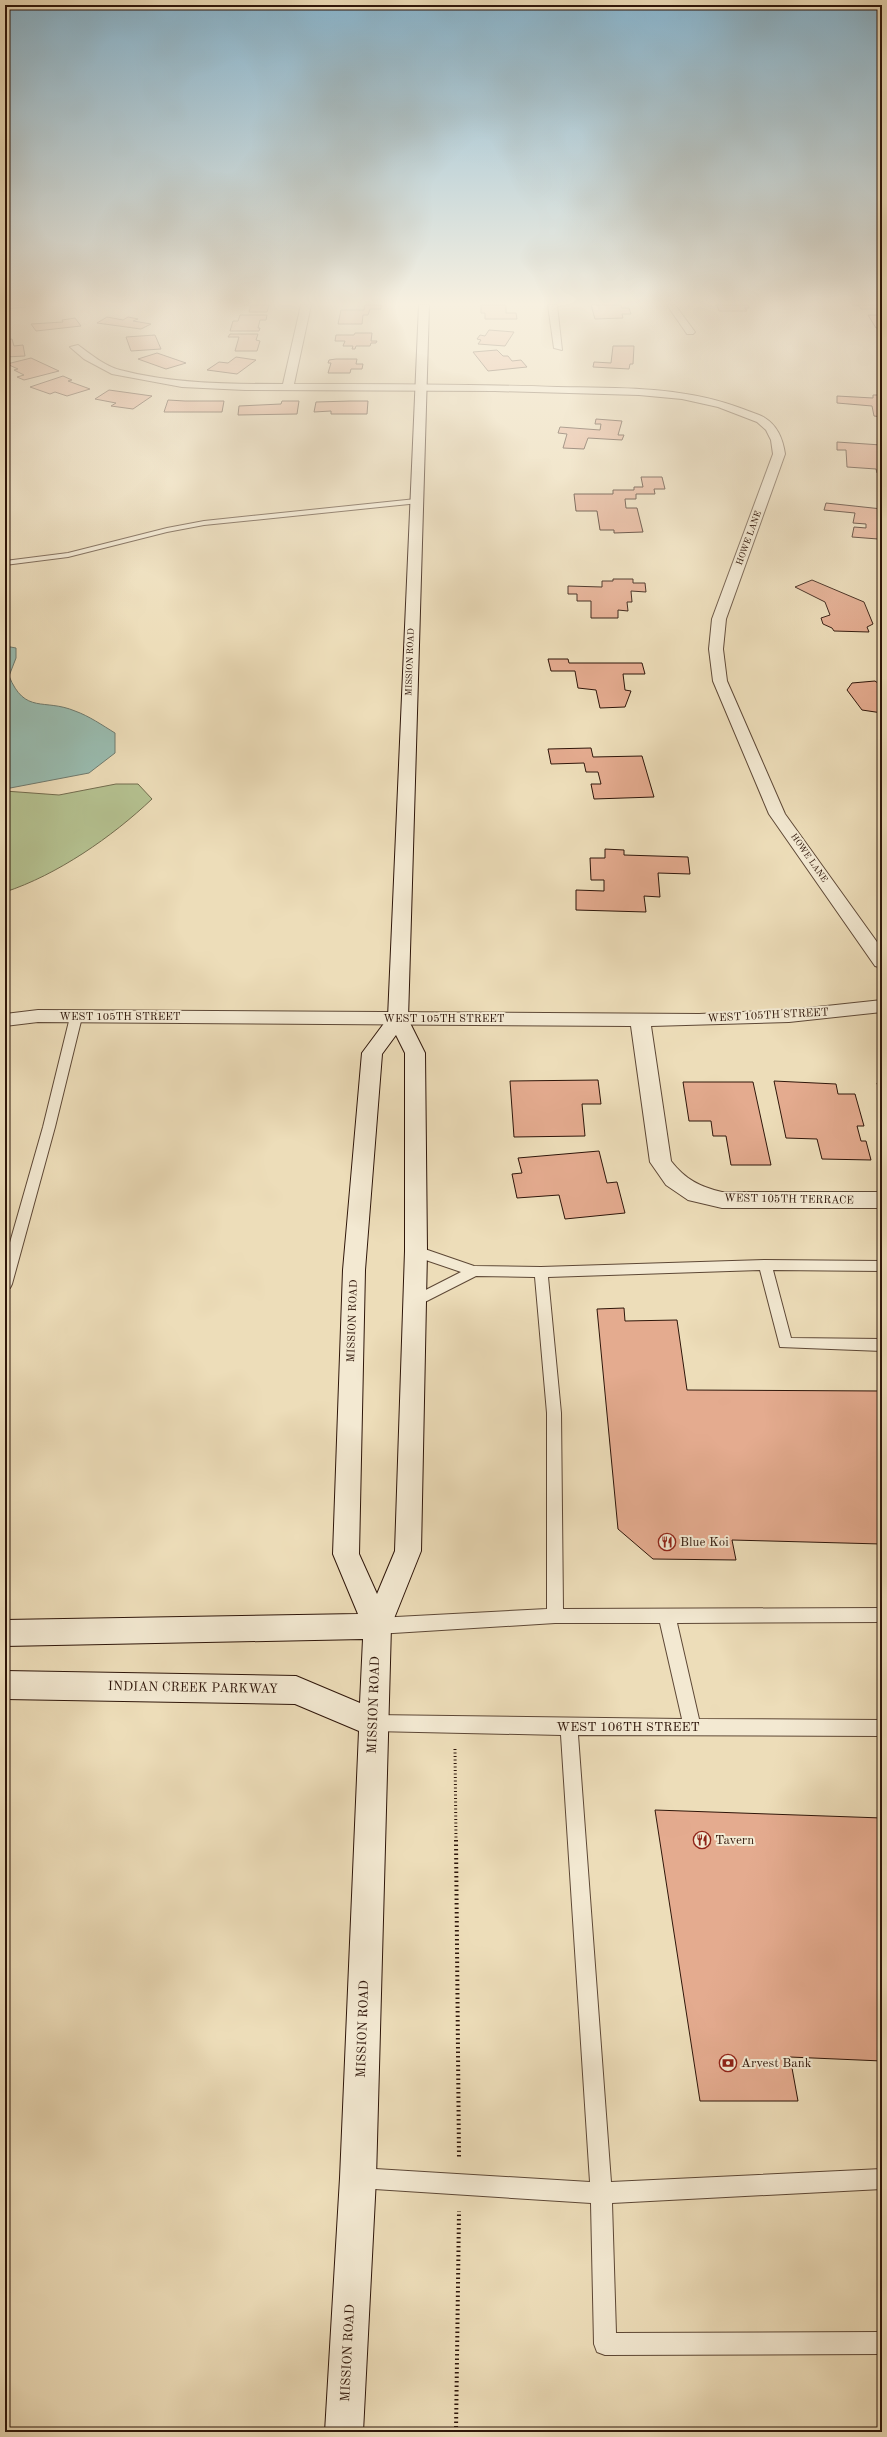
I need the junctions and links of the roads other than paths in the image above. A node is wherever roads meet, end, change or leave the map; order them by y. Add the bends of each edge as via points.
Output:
1 (419, 419) edge
2 (758, 419) edge
3 (416, 501) junction
4 (5, 563) edge
5 (882, 962) edge
6 (882, 1006) edge
7 (76, 1017) junction
8 (398, 1019) junction
9 (5, 1020) edge
10 (640, 1020) junction
11 (882, 1200) edge
12 (416, 1251) junction
13 (765, 1265) junction
14 (882, 1266) edge
15 (474, 1271) junction
16 (541, 1272) junction
17 (5, 1284) edge
18 (415, 1302) junction
19 (882, 1345) edge
20 (882, 1615) edge
21 (555, 1616) junction
22 (667, 1616) junction
23 (377, 1626) junction
24 (5, 1633) edge
25 (5, 1684) edge
26 (374, 1723) junction
27 (569, 1727) junction
28 (692, 1728) junction
29 (882, 1728) edge
30 (358, 2178) junction
31 (882, 2179) edge
32 (601, 2193) junction
33 (882, 2344) edge
34 (344, 2432) edge

1 - 3 street, MISSION ROAD
2 - 5 street, HOWE LANE via 770,428 777,440 779,454 719,619 716,649 720,681 777,814
3 - 4 lane via 204,523 68,555
3 - 8 street, MISSION ROAD
6 - 10 street, WEST 105TH STREET via 789,1016
7 - 8 street, WEST 105TH STREET
7 - 9 street, WEST 105TH STREET via 38,1016
7 - 17 lane via 49,1127
8 - 10 street, WEST 105TH STREET
8 - 12 street, MISSION ROAD via 414,1053
8 - 23 street, MISSION ROAD via 372,1053 354,1278 346,1554
10 - 11 street, WEST 105TH TERRACE via 661,1162 674,1180 696,1194 722,1200
12 - 15 lane
12 - 18 street, MISSION ROAD
13 - 14 lane
13 - 16 lane
13 - 19 lane via 785,1343
15 - 16 lane
15 - 18 lane
16 - 21 lane via 554,1413
18 - 23 street, MISSION ROAD via 408,1551
20 - 22 lane
21 - 22 lane
21 - 23 lane
22 - 28 lane
23 - 24 street
23 - 26 street, MISSION ROAD
25 - 26 street, INDIAN CREEK PARKWAY via 296,1690
26 - 27 lane, WEST 106TH STREET
26 - 30 street, MISSION ROAD
27 - 28 lane, WEST 106TH STREET
27 - 32 lane
28 - 29 lane, WEST 106TH STREET
30 - 32 lane
30 - 34 street, MISSION ROAD
31 - 32 lane
32 - 33 lane via 605,2344

